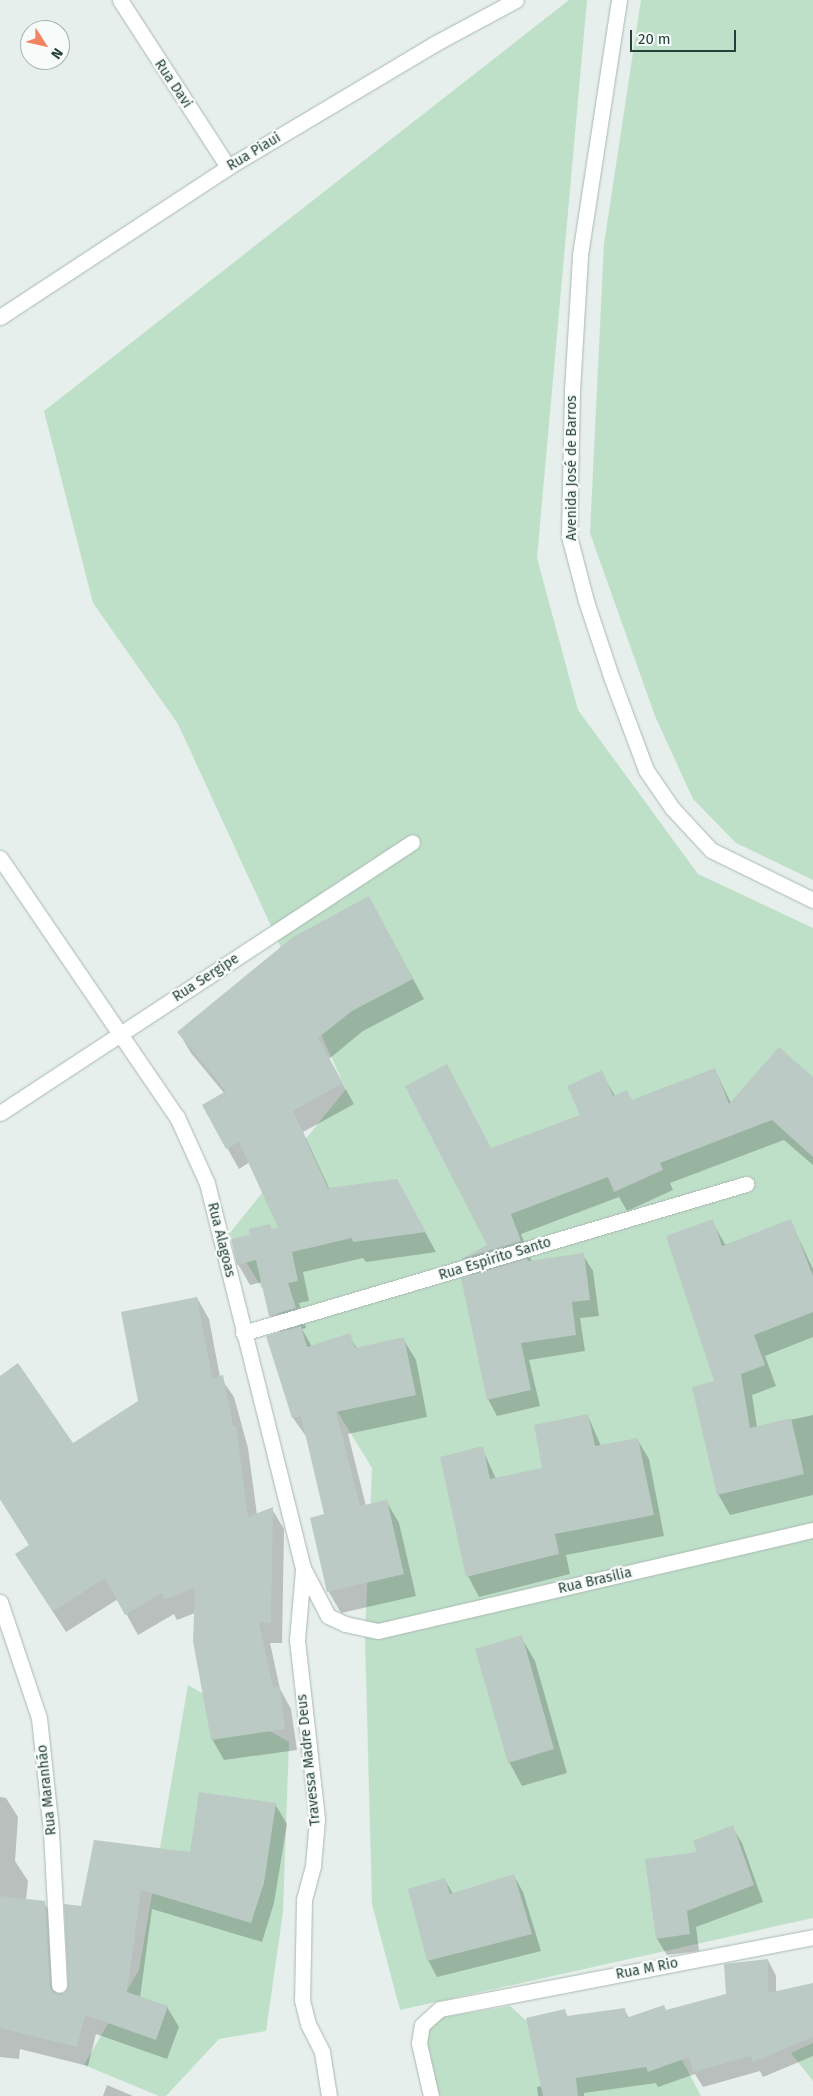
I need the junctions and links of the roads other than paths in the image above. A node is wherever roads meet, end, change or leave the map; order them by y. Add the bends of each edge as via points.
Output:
1 (120, 0) edge
2 (516, 0) edge
3 (619, 0) edge
4 (228, 168) junction
5 (0, 317) edge
6 (412, 842) dead end
7 (0, 858) edge
8 (813, 900) edge
9 (121, 1033) junction
10 (0, 1113) edge
11 (746, 1184) dead end
12 (243, 1333) junction
13 (813, 1530) edge
14 (303, 1568) junction
15 (0, 1602) edge
16 (378, 1632) joint
17 (813, 1937) edge
18 (59, 1985) dead end
19 (329, 2096) edge
20 (431, 2096) edge

1 - 4 street, Rua Davi
2 - 4 street, Rua Piaui via 434,44
3 - 8 street, Avenida José de Barros via 580,256 572,391 569,536 586,601 646,770 672,808 711,850
4 - 5 street, Rua Piaui
6 - 9 street, Rua Sergipe
7 - 9 street, Rua Alagoas
9 - 10 street, Rua Sergipe
9 - 12 street, Rua Alagoas via 177,1117 207,1183
11 - 12 street, Rua Espirito Santo
12 - 14 street, Rua Alagoas
13 - 16 street, Rua Brasilia
14 - 16 street, Rua Alagoas via 328,1616
14 - 19 street, Travessa Madre Deus via 297,1640 317,1819 313,1866 304,1900 302,2000 308,2024 322,2052
15 - 18 street, Rua Maranhão via 39,1718 51,1831
17 - 20 street, Rua M Rio via 440,2009 422,2025 419,2043

